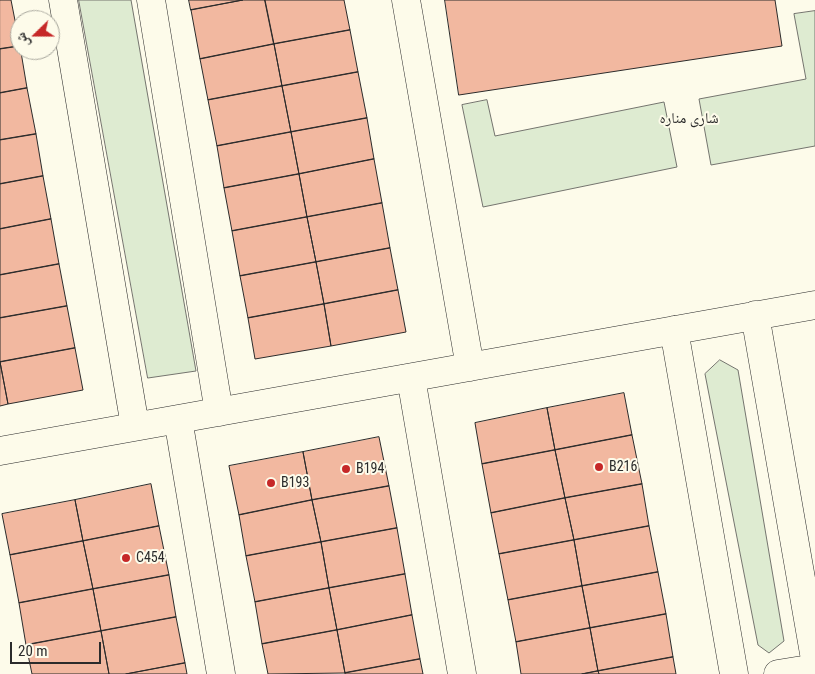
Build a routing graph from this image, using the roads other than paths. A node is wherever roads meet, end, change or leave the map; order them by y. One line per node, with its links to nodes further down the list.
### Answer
1 (63, 0): 11 (street)
2 (151, 0): 9 (street)
3 (406, 0): 7 (street)
4 (815, 305): 5 (street)
5 (756, 316): 6 (street); 13 (street)
6 (674, 330): 7 (street); 17 (street)
7 (470, 367): 8 (street)
8 (410, 378): 9 (street); 16 (street)
9 (220, 412): 10 (street)
10 (178, 419): 11 (street); 15 (street)
11 (135, 426): 12 (street)
12 (0, 451)
13 (815, 659)
14 (815, 668): 18 (street)
15 (221, 674)
16 (462, 674)
17 (734, 674)
18 (778, 674)

